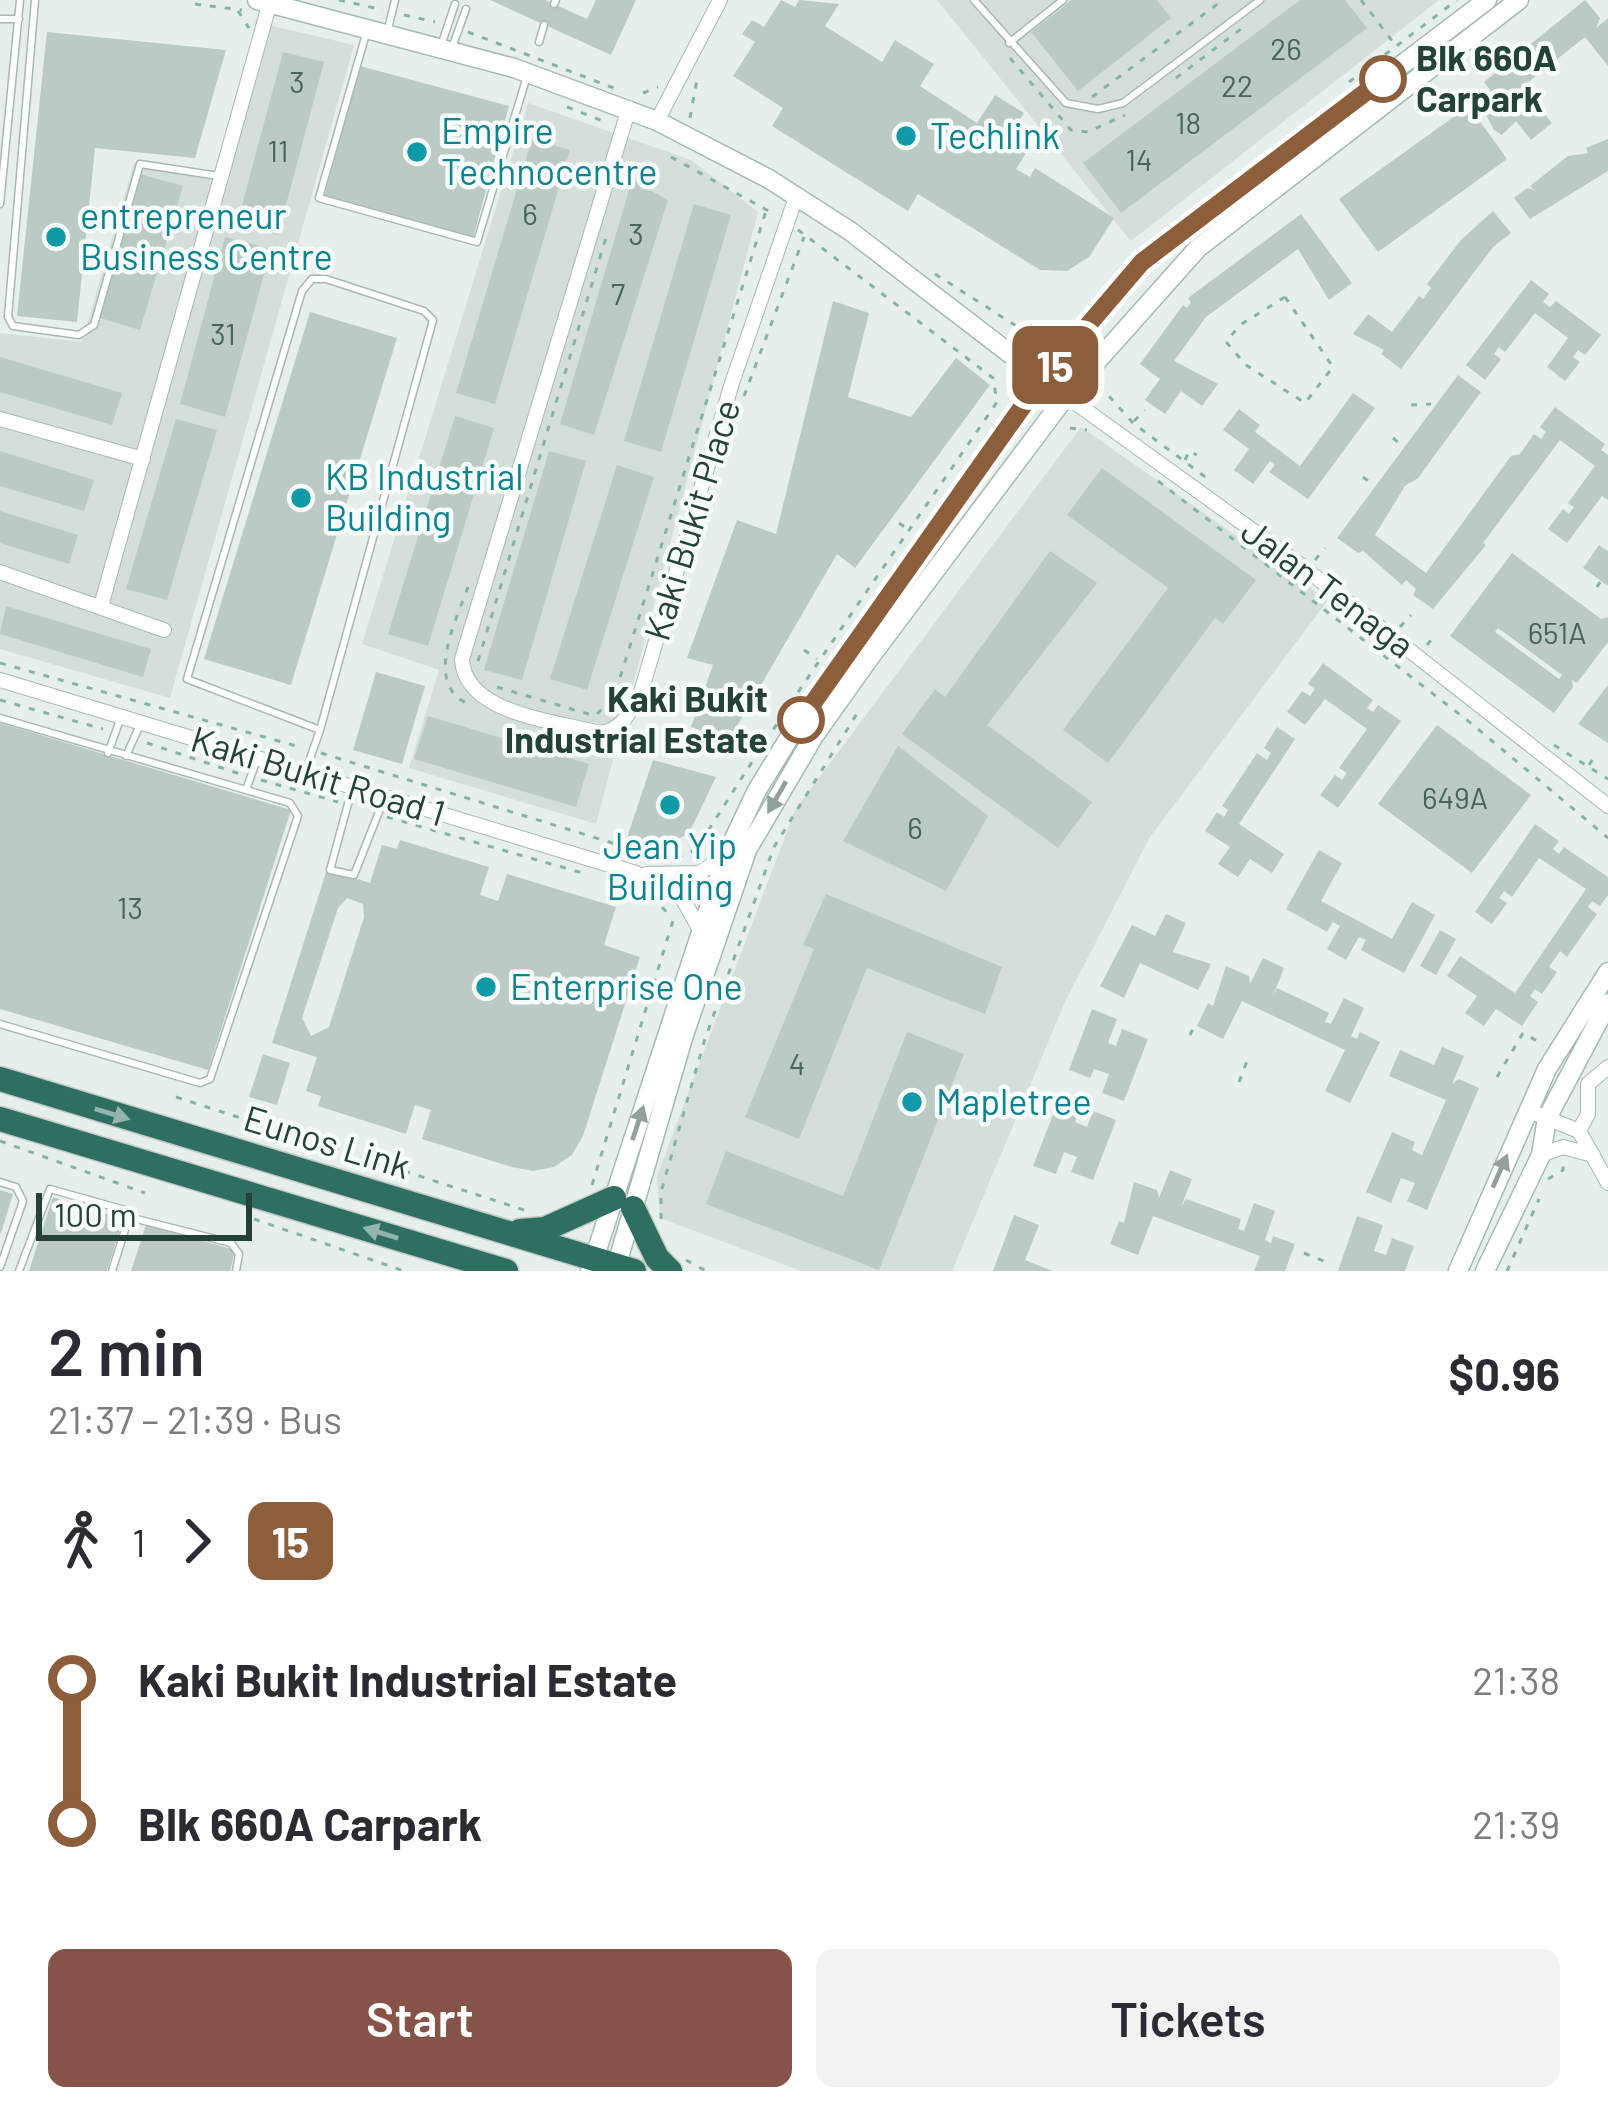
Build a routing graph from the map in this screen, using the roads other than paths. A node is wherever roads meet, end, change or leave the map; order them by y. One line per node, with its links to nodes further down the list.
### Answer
1 (20, 0): 14 (lane)
2 (35, 0): 23 (lane)
3 (395, 0): 15 (lane)
4 (720, 0): 22 (street)
5 (974, 0): 18 (lane)
6 (1063, 0): 18 (lane)
7 (1260, 0): 18 (lane)
8 (1487, 0): 26 (main road)
9 (1519, 0): 27 (main road)
10 (455, 4): 19 (lane)
11 (264, 6): 15 (main road, Jalan Tenaga); 23 (street)
12 (466, 9): 19 (lane)
13 (0, 19): 14 (lane)
14 (19, 19): 25 (lane)
15 (382, 24): 19 (main road, Jalan Tenaga); 20 (lane)
16 (544, 25): 17 (lane)
17 (539, 42)
18 (1009, 43)
19 (446, 49): 20 (main road, Jalan Tenaga)
20 (528, 72): 21 (main road, Jalan Tenaga)
21 (621, 105): 22 (main road, Jalan Tenaga); 24 (street, Kaki Bukit Place)
22 (657, 121): 24 (main road, Jalan Tenaga)
23 (222, 177): 29 (street)
24 (796, 197): 26 (main road, Jalan Tenaga)
25 (0, 204)
26 (1042, 379): 27 (main road, Jalan Tenaga); 46 (main road)
27 (1066, 396): 45 (street, Jalan Tenaga); 62 (main road, one-way to 62)
28 (0, 419): 29 (street)
29 (143, 459): 31 (street)
30 (0, 572): 31 (street)
31 (101, 606): 32 (street)
32 (164, 630)
33 (0, 680): 34 (street, Kaki Bukit Road 1)
34 (122, 716): 36 (street, Kaki Bukit Road 1); 38 (lane)
35 (0, 718): 38 (lane)
36 (141, 721): 39 (lane); 40 (street, Kaki Bukit Road 1)
37 (320, 730): 37 (lane); 41 (lane)
38 (108, 753): 39 (lane)
39 (125, 758): 43 (lane)
40 (257, 758): 41 (street, Kaki Bukit Road 1); 43 (lane)
41 (304, 773): 42 (street, Kaki Bukit Road 1)
42 (352, 789): 44 (street, Kaki Bukit Road 1); 44 (lane)
43 (246, 790): 51 (lane)
44 (384, 798): 47 (street, Kaki Bukit Road 1)
45 (1608, 806)
46 (726, 856): 47 (street, Kaki Bukit Road 1); 48 (main road)
47 (636, 873): 48 (street, Kaki Bukit Road 1)
48 (699, 928): 62 (main road, one-way to 48)
49 (1608, 972): 54 (main road)
50 (1608, 1003): 55 (main road)
51 (0, 1024)
52 (1608, 1067): 57 (street)
53 (0, 1079): 64 (highway, Eunos Link, one-way to 64)
54 (1527, 1110): 55 (street); 72 (main road, one-way to 54)
55 (1547, 1118): 57 (street); 58 (main road)
56 (0, 1119): 67 (highway, Eunos Link, one-way to 56)
57 (1579, 1131): 59 (street)
58 (1541, 1155): 59 (street); 73 (main road)
59 (1593, 1156): 61 (street)
60 (0, 1182): 65 (lane)
61 (1608, 1183)
62 (613, 1197): 64 (highway); 66 (main road); 71 (highway)
63 (129, 1217): 68 (lane); 69 (lane); 70 (lane)
64 (505, 1233): 66 (highway, Eunos Link)
65 (0, 1268)
66 (610, 1268)
67 (499, 1270)
68 (19, 1271)
69 (112, 1271)
70 (236, 1271)
71 (670, 1271)
72 (1458, 1271)
73 (1485, 1271)

